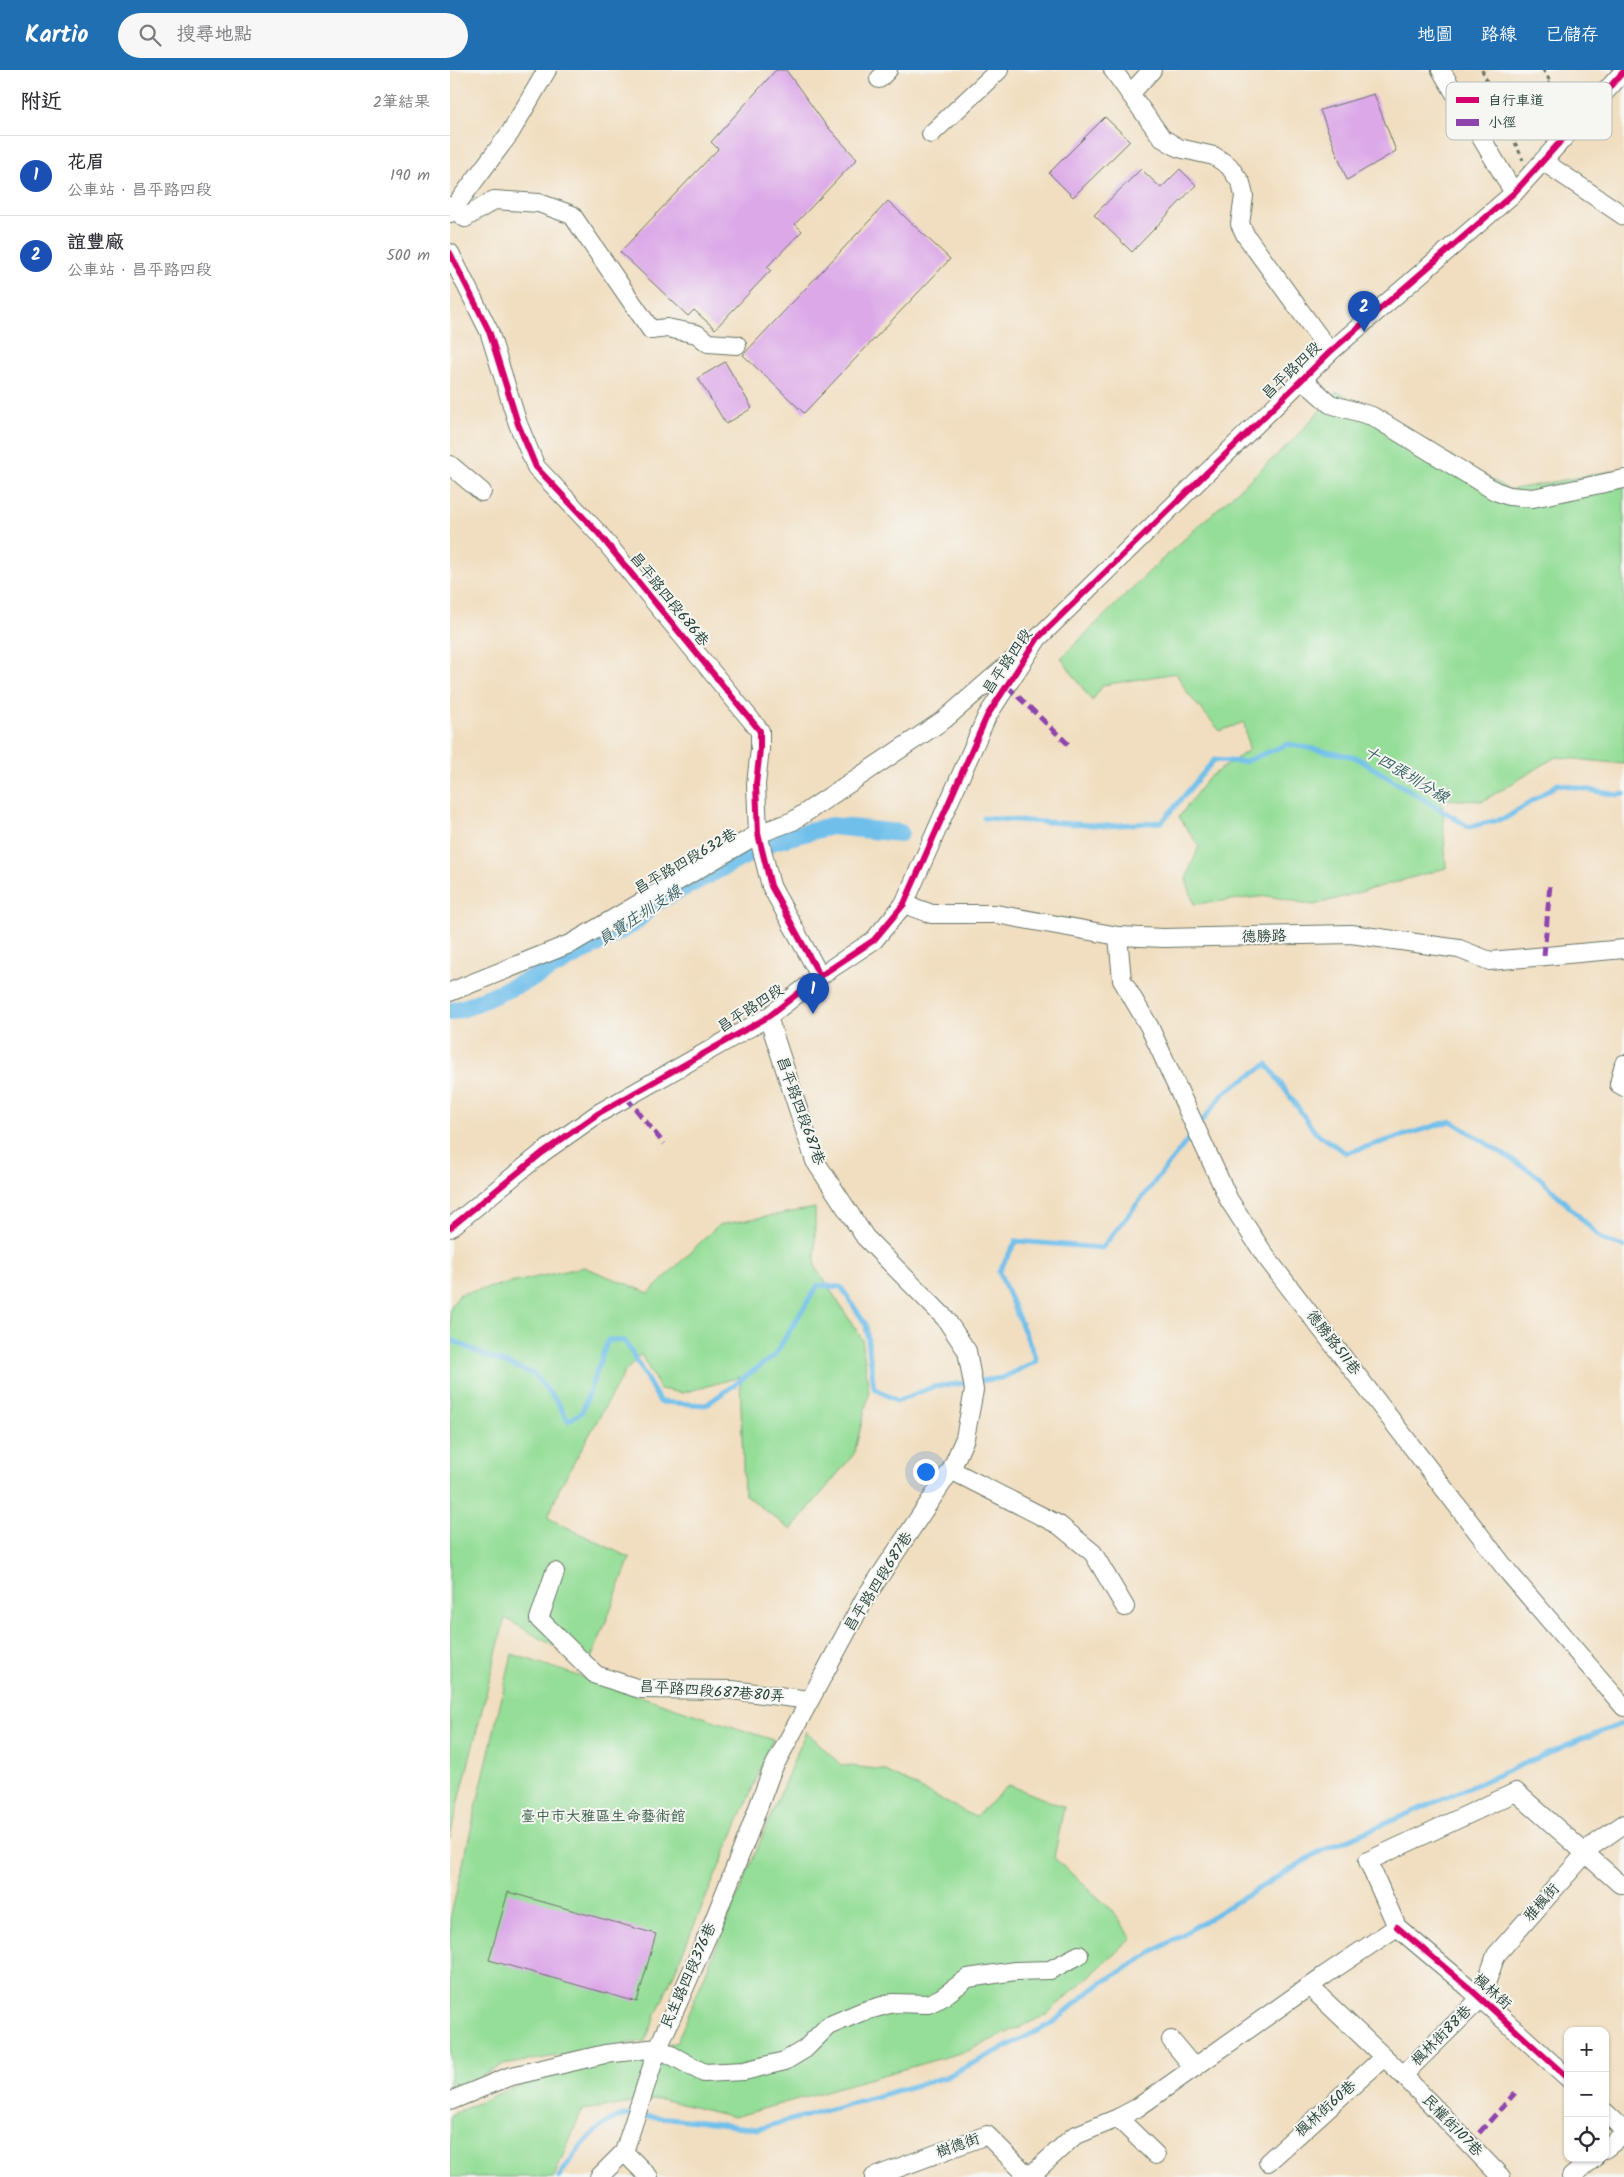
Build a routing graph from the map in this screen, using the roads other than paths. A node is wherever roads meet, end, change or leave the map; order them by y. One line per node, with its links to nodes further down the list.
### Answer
1 (547, 70): 15 (street)
2 (999, 70): 10 (street)
3 (1114, 70): 9 (street)
4 (1152, 70): 9 (street)
5 (1441, 70): 7 (street)
6 (1624, 71): 8 (street, 昌平路四段)
7 (1448, 82)
8 (1612, 85)
9 (1130, 94): 19 (street)
10 (932, 134)
11 (1483, 140): 14 (street)
12 (1563, 140): 13 (street, 昌平路四段)
13 (1544, 162): 14 (street, 昌平路四段); 16 (street)
14 (1514, 193): 19 (street, 昌平路四段)
15 (451, 209): 18 (street)
16 (1624, 216)
17 (450, 253): 25 (street, 昌平路四段686巷)
18 (737, 345)
19 (1330, 352): 20 (street, 昌平路四段)
20 (1302, 379): 22 (street); 24 (street, 昌平路四段)
21 (450, 465): 23 (street)
22 (1624, 479)
23 (482, 492)
24 (1038, 638): 25 (street, 昌平路四段632巷); 26 (street, 昌平路四段)
25 (758, 834): 29 (street, 昌平路四段686巷); 30 (street, 昌平路四段632巷)
26 (904, 904): 27 (street, 德勝路); 29 (street, 昌平路四段)
27 (1118, 936): 28 (street, 德勝路); 39 (street, 德勝路511巷)
28 (1624, 949)
29 (820, 976): 31 (street, 昌平路四段)
30 (450, 992)
31 (768, 1017): 34 (street, 昌平路四段); 35 (street, 昌平路四段687巷)
32 (1624, 1064): 33 (street)
33 (1624, 1087)
34 (450, 1228)
35 (951, 1470): 37 (street); 38 (street, 昌平路四段687巷)
36 (555, 1572): 38 (street, 昌平路四段687巷80弄)
37 (1125, 1607)
38 (809, 1700): 40 (street, 昌平路四段687巷)
39 (1624, 1707)
40 (772, 1770): 49 (street, 民生路四段376巷)
41 (1624, 1824): 42 (street, 雅楓街)
42 (1586, 1853): 43 (street); 44 (street); 47 (street, 雅楓街)
43 (1624, 1884)
44 (1397, 1927): 46 (street); 47 (street, 楓林街)
45 (1079, 1955): 49 (street)
46 (1310, 1987): 50 (street); 51 (street)
47 (1481, 1998): 52 (street, 楓林街); 53 (street, 楓林街88巷)
48 (1171, 2040): 51 (street)
49 (658, 2048): 54 (street); 60 (street, 民生路四段376巷)
50 (1384, 2057): 53 (street); 62 (street, 楓林街60巷)
51 (1194, 2068): 56 (street)
52 (1564, 2074)
53 (1403, 2075): 68 (street, 民權街107巷)
54 (450, 2101)
55 (1609, 2116): 57 (street)
56 (1118, 2118): 61 (street); 67 (street)
57 (1624, 2130)
58 (1624, 2134): 59 (street)
59 (1609, 2146)
60 (624, 2152): 64 (street, 民生路四段376巷); 65 (street)
61 (1156, 2155)
62 (1268, 2162)
63 (1589, 2162): 69 (street)
64 (599, 2177)
65 (650, 2177)
66 (874, 2177): 67 (street, 樹德街)
67 (1029, 2177)
68 (1501, 2177)
69 (1571, 2177)

